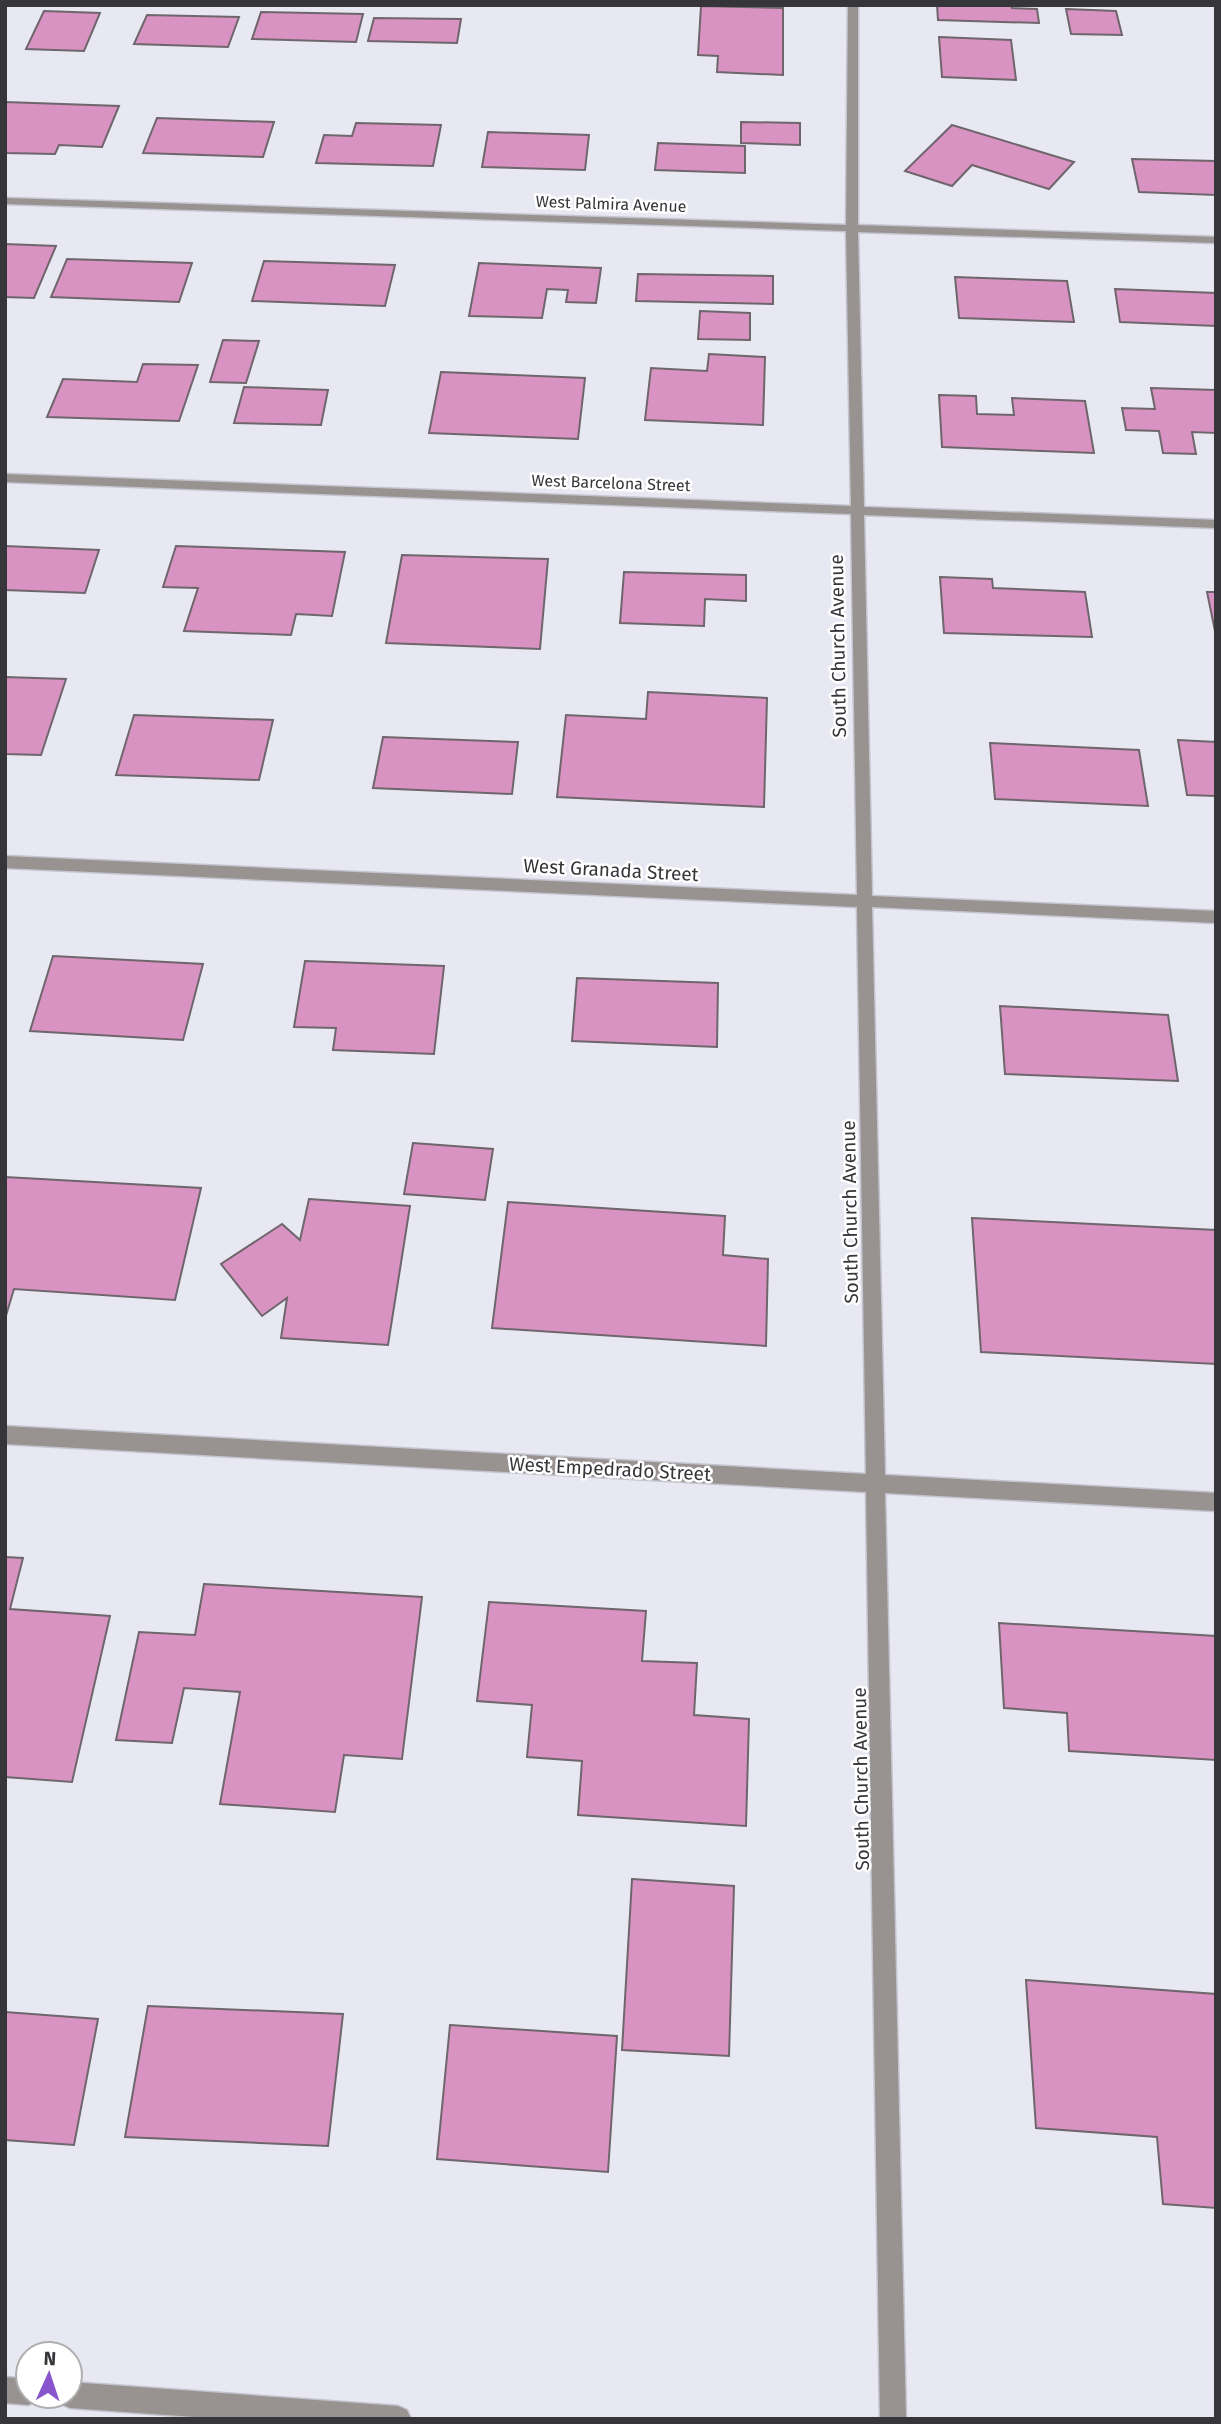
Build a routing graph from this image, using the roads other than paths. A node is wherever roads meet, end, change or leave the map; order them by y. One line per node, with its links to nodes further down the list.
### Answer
1 (853, 5): 3 (street, South Church Avenue)
2 (5, 201): 3 (street, West Palmira Avenue)
3 (852, 228): 4 (street, West Palmira Avenue); 6 (street, South Church Avenue)
4 (1216, 240)
5 (5, 478): 6 (street, West Barcelona Street)
6 (857, 510): 7 (street, West Barcelona Street); 9 (street, South Church Avenue)
7 (1216, 524)
8 (5, 862): 9 (street, West Granada Street)
9 (864, 901): 10 (street, West Granada Street); 12 (street, South Church Avenue)
10 (1216, 917)
11 (5, 1435): 12 (street, West Empedrado Street)
12 (877, 1484): 13 (street, West Empedrado Street); 16 (street, South Church Avenue)
13 (1216, 1502)
14 (84, 2396): 15 (street)
15 (398, 2419)
16 (893, 2419)

